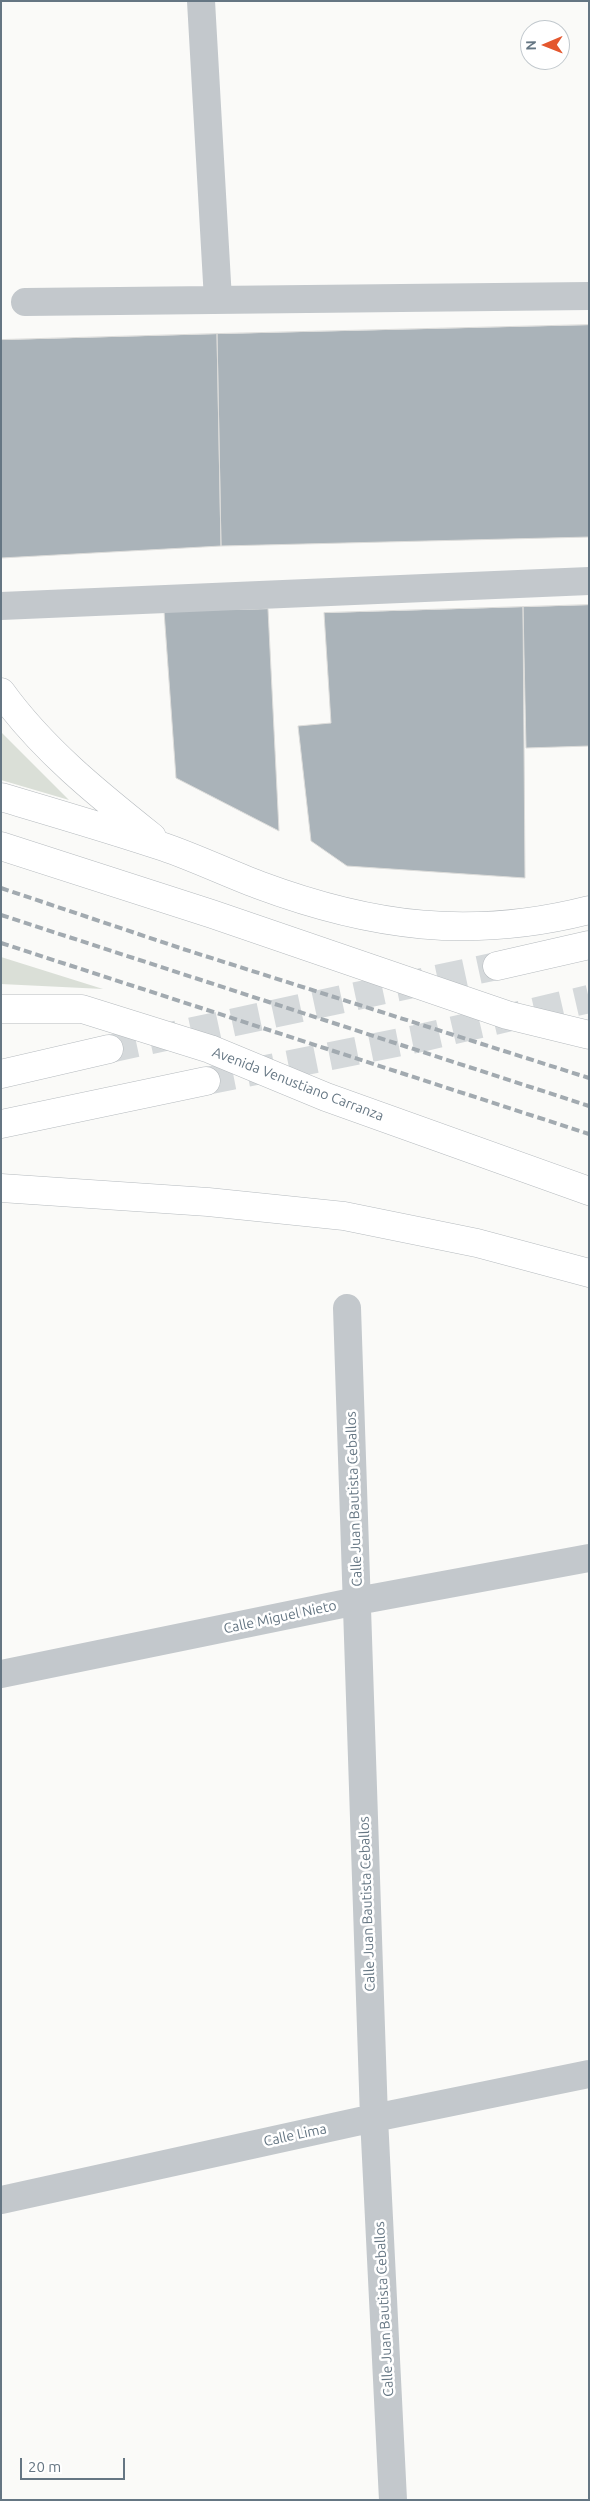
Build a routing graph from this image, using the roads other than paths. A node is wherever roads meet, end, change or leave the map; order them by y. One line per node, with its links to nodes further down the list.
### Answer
1 (201, 1): 3 (street)
2 (589, 296): 3 (street)
3 (218, 300): 4 (street)
4 (25, 302)
5 (589, 581): 6 (street)
6 (1, 606)
7 (1, 692): 10 (main road)
8 (1, 797): 10 (main road)
9 (1, 846): 15 (main road)
10 (165, 847): 11 (main road)
11 (589, 910)
12 (589, 945): 13 (main road)
13 (497, 966)
14 (1, 1009): 21 (main road, Avenida Venustiano Carranza)
15 (589, 1035)
16 (109, 1049): 17 (main road)
17 (1, 1074)
18 (206, 1081): 19 (main road)
19 (1, 1124)
20 (1, 1188): 22 (main road)
21 (589, 1191)
22 (589, 1273)
23 (347, 1308): 25 (street, Calle Juan Bautista Ceballos)
24 (589, 1558): 25 (street, Calle Miguel Nieto)
25 (357, 1601): 26 (street, Calle Miguel Nieto); 28 (street, Calle Juan Bautista Ceballos)
26 (1, 1674)
27 (589, 2074): 28 (street, Calle Lima)
28 (374, 2118): 29 (street, Calle Lima); 30 (street, Calle Juan Bautista Ceballos)
29 (1, 2200)
30 (393, 2500)

